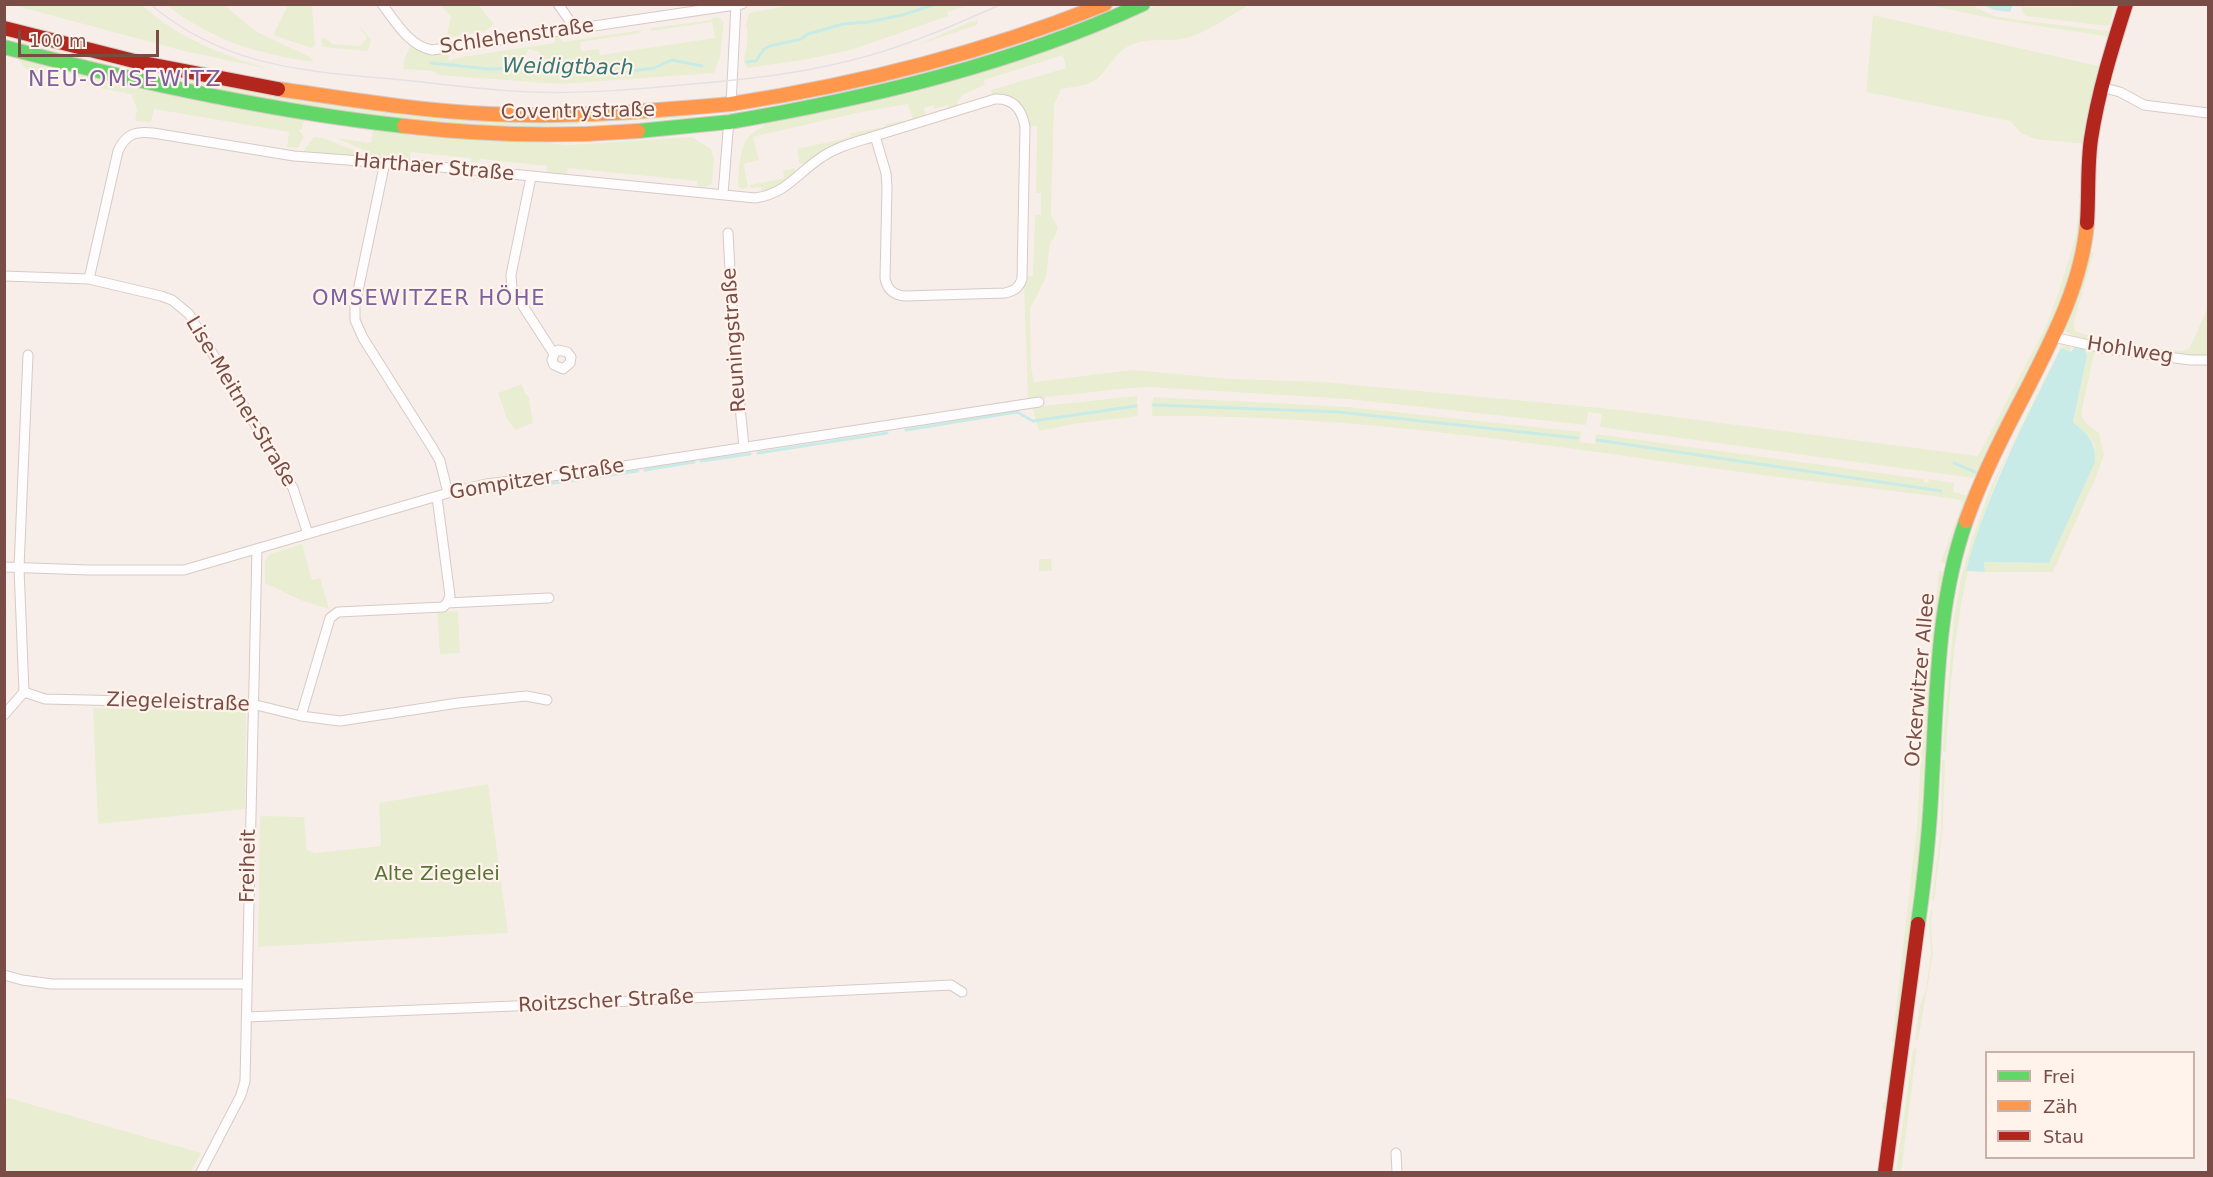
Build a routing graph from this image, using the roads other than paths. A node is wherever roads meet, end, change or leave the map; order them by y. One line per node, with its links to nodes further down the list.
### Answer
1 (382, 4): 8 (street, Schlehenstraße)
2 (558, 4): 8 (street)
3 (1105, 4): 11 (main road, Coventrystraße)
4 (1143, 4): 13 (main road, Coventrystraße)
5 (2126, 4): 10 (main road, Ockerwitzer Allee)
6 (738, 5): 8 (street, Schlehenstraße); 11 (street)
7 (4, 28): 11 (main road, Coventrystraße)
8 (573, 30)
9 (4, 47): 13 (main road, Coventrystraße)
10 (2102, 87): 12 (street); 21 (main road, Ockerwitzer Allee)
11 (731, 104): 13 (street)
12 (2208, 113)
13 (729, 122): 17 (street)
14 (875, 136): 14 (street, Harthaer Straße); 17 (street, Harthaer Straße)
15 (384, 162): 16 (street, Harthaer Straße); 20 (street, Harthaer Straße); 27 (street)
16 (531, 177): 17 (street, Harthaer Straße); 22 (street)
17 (723, 194)
18 (728, 233): 26 (street, Reuningstraße)
19 (4, 276): 20 (street, Lise-Meitner-Straße)
20 (89, 279): 29 (street, Lise-Meitner-Straße)
21 (2053, 337): 24 (street, Hohlweg); 47 (main road, Ockerwitzer Allee)
22 (554, 354)
23 (28, 355): 32 (street)
24 (2208, 360)
25 (1039, 402): 26 (street, Gompitzer Straße)
26 (744, 447): 27 (street, Gompitzer Straße)
27 (448, 493): 28 (street, Gompitzer Straße)
28 (437, 496): 29 (street, Gompitzer Straße); 34 (street)
29 (308, 534): 30 (street, Gompitzer Straße)
30 (257, 549): 32 (street, Gompitzer Straße); 37 (street, Freiheit)
31 (4, 567): 32 (street, Gompitzer Straße)
32 (19, 568): 35 (street)
33 (549, 598): 34 (street)
34 (447, 603): 39 (street)
35 (24, 692): 37 (street, Ziegeleistraße); 38 (street)
36 (547, 700): 39 (street, Ziegeleistraße)
37 (252, 704): 39 (street, Ziegeleistraße); 41 (street, Freiheit)
38 (4, 716)
39 (301, 716)
40 (4, 975): 41 (street)
41 (248, 984): 43 (street, Freiheit)
42 (962, 993): 43 (street, Roitzscher Straße)
43 (247, 1017): 45 (street, Freiheit)
44 (1396, 1153): 46 (street)
45 (201, 1173)
46 (1397, 1173)
47 (1885, 1173)

